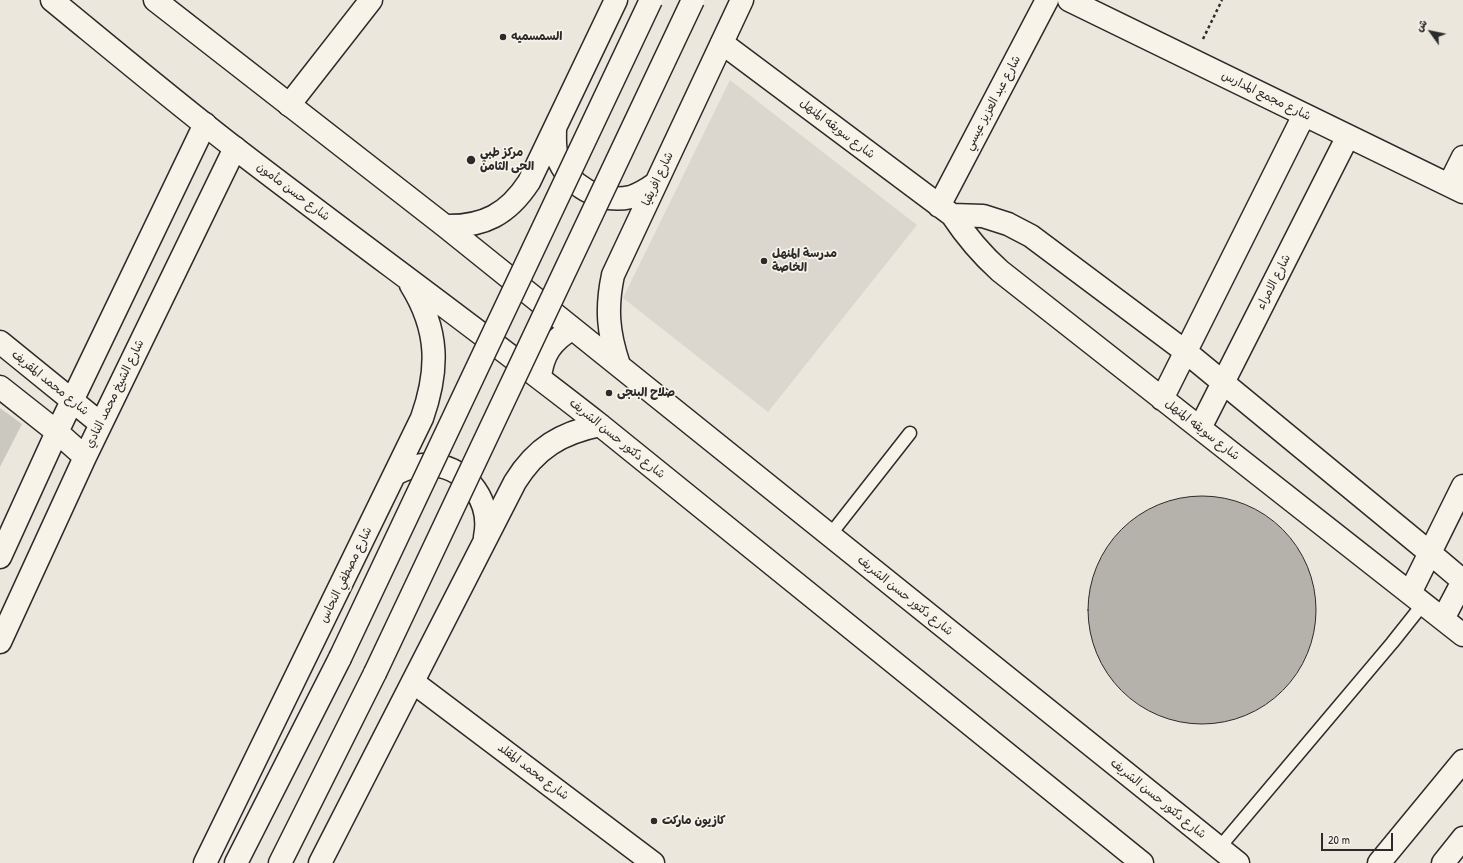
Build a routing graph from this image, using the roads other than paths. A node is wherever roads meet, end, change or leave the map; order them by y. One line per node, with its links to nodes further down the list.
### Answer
1 (52, 0): 13 (main road, شارع حسن مأمون)
2 (155, 0): 11 (main road)
3 (371, 0): 11 (main road)
4 (616, 0): 14 (main road)
5 (651, 0): 58 (main road, bridge)
6 (693, 0): 59 (main road, bridge)
7 (742, 0): 10 (main road, شارع افريقيا)
8 (1047, 0): 20 (main road, شارع عبد العزيز عيسي)
9 (1069, 0): 12 (main road, شارع مجمع المدارس)
10 (722, 43): 18 (main road, شارع افريقيا); 20 (main road, شارع سويقه المنهل)
11 (289, 105): 21 (main road)
12 (1304, 115): 15 (main road, شارع مجمع المدارس); 27 (main road)
13 (205, 124): 16 (main road, شارع حسن مأمون); 33 (main road)
14 (555, 128): 18 (main road); 21 (main road)
15 (1348, 136): 19 (main road, شارع مجمع المدارس); 30 (main road, شارع الامراء)
16 (235, 148): 23 (main road, شارع حسن مأمون); 34 (main road, شارع الشيخ محمد النادي)
17 (1463, 157): 19 (main road)
18 (655, 184): 28 (main road, شارع افريقيا)
19 (1456, 189)
20 (946, 210): 27 (main road); 32 (main road, شارع سويقه المنهل)
21 (445, 226): 22 (main road)
22 (508, 276): 24 (main road); 25 (main road)
23 (407, 279): 24 (main road, شارع حسن مأمون); 40 (main road, شارع مصطفي النحاس)
24 (470, 327): 29 (main road, شارع حسن مأمون)
25 (572, 329): 28 (main road, شارع دكتور حسن الشريف); 29 (main road)
26 (0, 342): 33 (main road, شارع محمد المقريف)
27 (1186, 352): 30 (main road); 32 (main road)
28 (619, 365): 42 (main road, شارع دكتور حسن الشريف)
29 (540, 378): 35 (main road, شارع دكتور حسن الشريف)
30 (1223, 383): 36 (main road, شارع الامراء); 44 (main road)
31 (0, 387): 37 (main road)
32 (1162, 399): 36 (main road, شارع سويقه المنهل)
33 (72, 400): 34 (main road, شارع محمد المقريف); 37 (main road)
34 (101, 424): 39 (main road, شارع الشيخ محمد النادي)
35 (600, 425): 43 (main road); 61 (main road, شارع دكتور حسن الشريف)
36 (1200, 428): 47 (main road, شارع سويقه المنهل)
37 (57, 432): 39 (main road); 45 (main road)
38 (910, 433): 42 (lane)
39 (85, 457): 48 (main road, شارع الشيخ محمد النادي)
40 (395, 474): 43 (main road); 57 (main road, شارع مصطفي النحاس)
41 (1463, 486): 44 (main road)
42 (830, 535): 55 (main road, شارع دكتور حسن الشريف)
43 (484, 542): 52 (main road)
44 (1430, 553): 46 (main road); 47 (main road)
45 (0, 557)
46 (1463, 581): 49 (main road)
47 (1417, 598): 49 (main road, شارع سويقه المنهل); 55 (lane)
48 (7, 608): 51 (main road, شارع الشيخ محمد النادي)
49 (1443, 619): 50 (main road, شارع سويقه المنهل)
50 (1463, 635)
51 (0, 642)
52 (413, 682): 56 (main road, شارع محمد المقلد); 60 (main road)
53 (1463, 761): 63 (main road)
54 (1463, 838): 64 (main road)
55 (1219, 848): 62 (main road, شارع دكتور حسن الشريف)
56 (640, 859)
57 (205, 863)
58 (236, 863)
59 (280, 863)
60 (320, 863)
61 (1142, 863)
62 (1238, 863)
63 (1379, 863)
64 (1443, 863)

